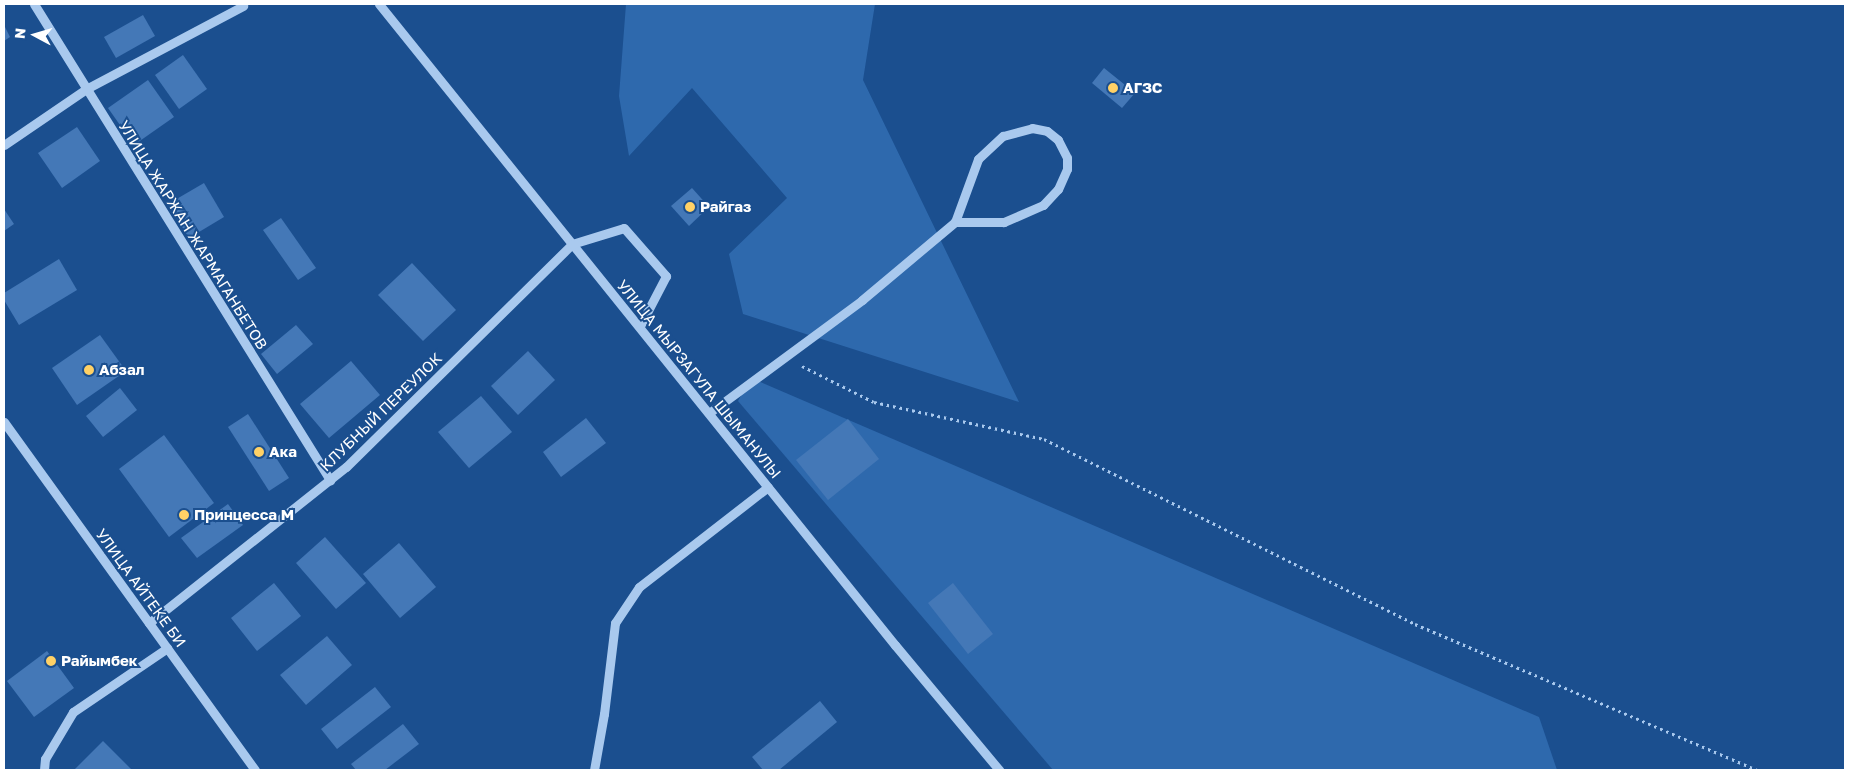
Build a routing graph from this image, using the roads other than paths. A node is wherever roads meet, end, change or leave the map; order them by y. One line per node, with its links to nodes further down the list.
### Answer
1 (34, 4): 4 (street, УЛИЦА ЖАРЖАН ЖАРМАГАНБЕТОВ)
2 (380, 4): 7 (street, УЛИЦА МЫРЗАГУЛА ШЫМАНУЛЫ)
3 (243, 6): 4 (street)
4 (86, 89): 5 (street); 11 (street, УЛИЦА ЖАРЖАН ЖАРМАГАНБЕТОВ)
5 (4, 144)
6 (955, 222): 6 (street); 9 (street)
7 (572, 244): 8 (street, УЛИЦА МЫРЗАГУЛА ШЫМАНУЛЫ); 8 (street); 11 (street, КЛУБНЫЙ ПЕРЕУЛОК)
8 (640, 326): 9 (street, УЛИЦА МЫРЗАГУЛА ШЫМАНУЛЫ)
9 (709, 413): 12 (street, УЛИЦА МЫРЗАГУЛА ШЫМАНУЛЫ)
10 (4, 422): 13 (street, УЛИЦА АЙТЕКЕ БИ)
11 (330, 480): 13 (street, КЛУБНЫЙ ПЕРЕУЛОК)
12 (768, 487): 17 (street); 18 (street, УЛИЦА МЫРЗАГУЛА ШЫМАНУЛЫ)
13 (149, 623): 14 (street, УЛИЦА АЙТЕКЕ БИ)
14 (167, 648): 15 (street); 16 (street, УЛИЦА АЙТЕКЕ БИ)
15 (44, 770)
16 (255, 770)
17 (594, 770)
18 (999, 770)

